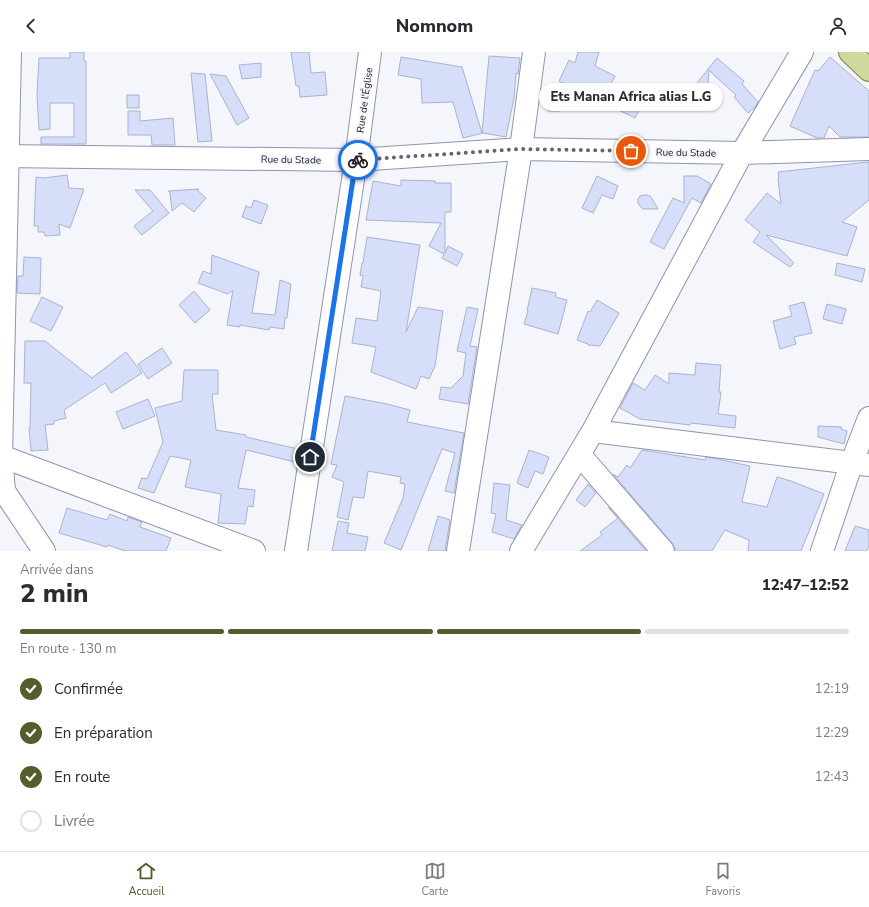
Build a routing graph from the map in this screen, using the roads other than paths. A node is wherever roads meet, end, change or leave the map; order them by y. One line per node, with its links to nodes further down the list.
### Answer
1 (10, 52): 10 (street)
2 (370, 52): 11 (street, Rue de l'Église)
3 (534, 52): 7 (street)
4 (802, 52): 9 (street)
5 (850, 52): 6 (main road)
6 (869, 70)
7 (521, 149): 9 (street, Rue du Stade); 11 (street, Rue du Stade); 21 (street)
8 (869, 149): 9 (street, Rue du Stade)
9 (742, 153): 13 (street)
10 (4, 156): 11 (street, Rue du Stade); 15 (street)
11 (356, 160): 20 (street, Rue de l'Église)
12 (869, 418): 16 (street)
13 (593, 431): 14 (street); 16 (street)
14 (579, 454): 22 (street); 23 (street)
15 (1, 456): 17 (street); 19 (street)
16 (860, 464): 24 (street)
17 (2, 488): 18 (street)
18 (44, 551)
19 (254, 551)
20 (296, 551)
21 (458, 551)
22 (521, 551)
23 (663, 551)
24 (822, 551)

